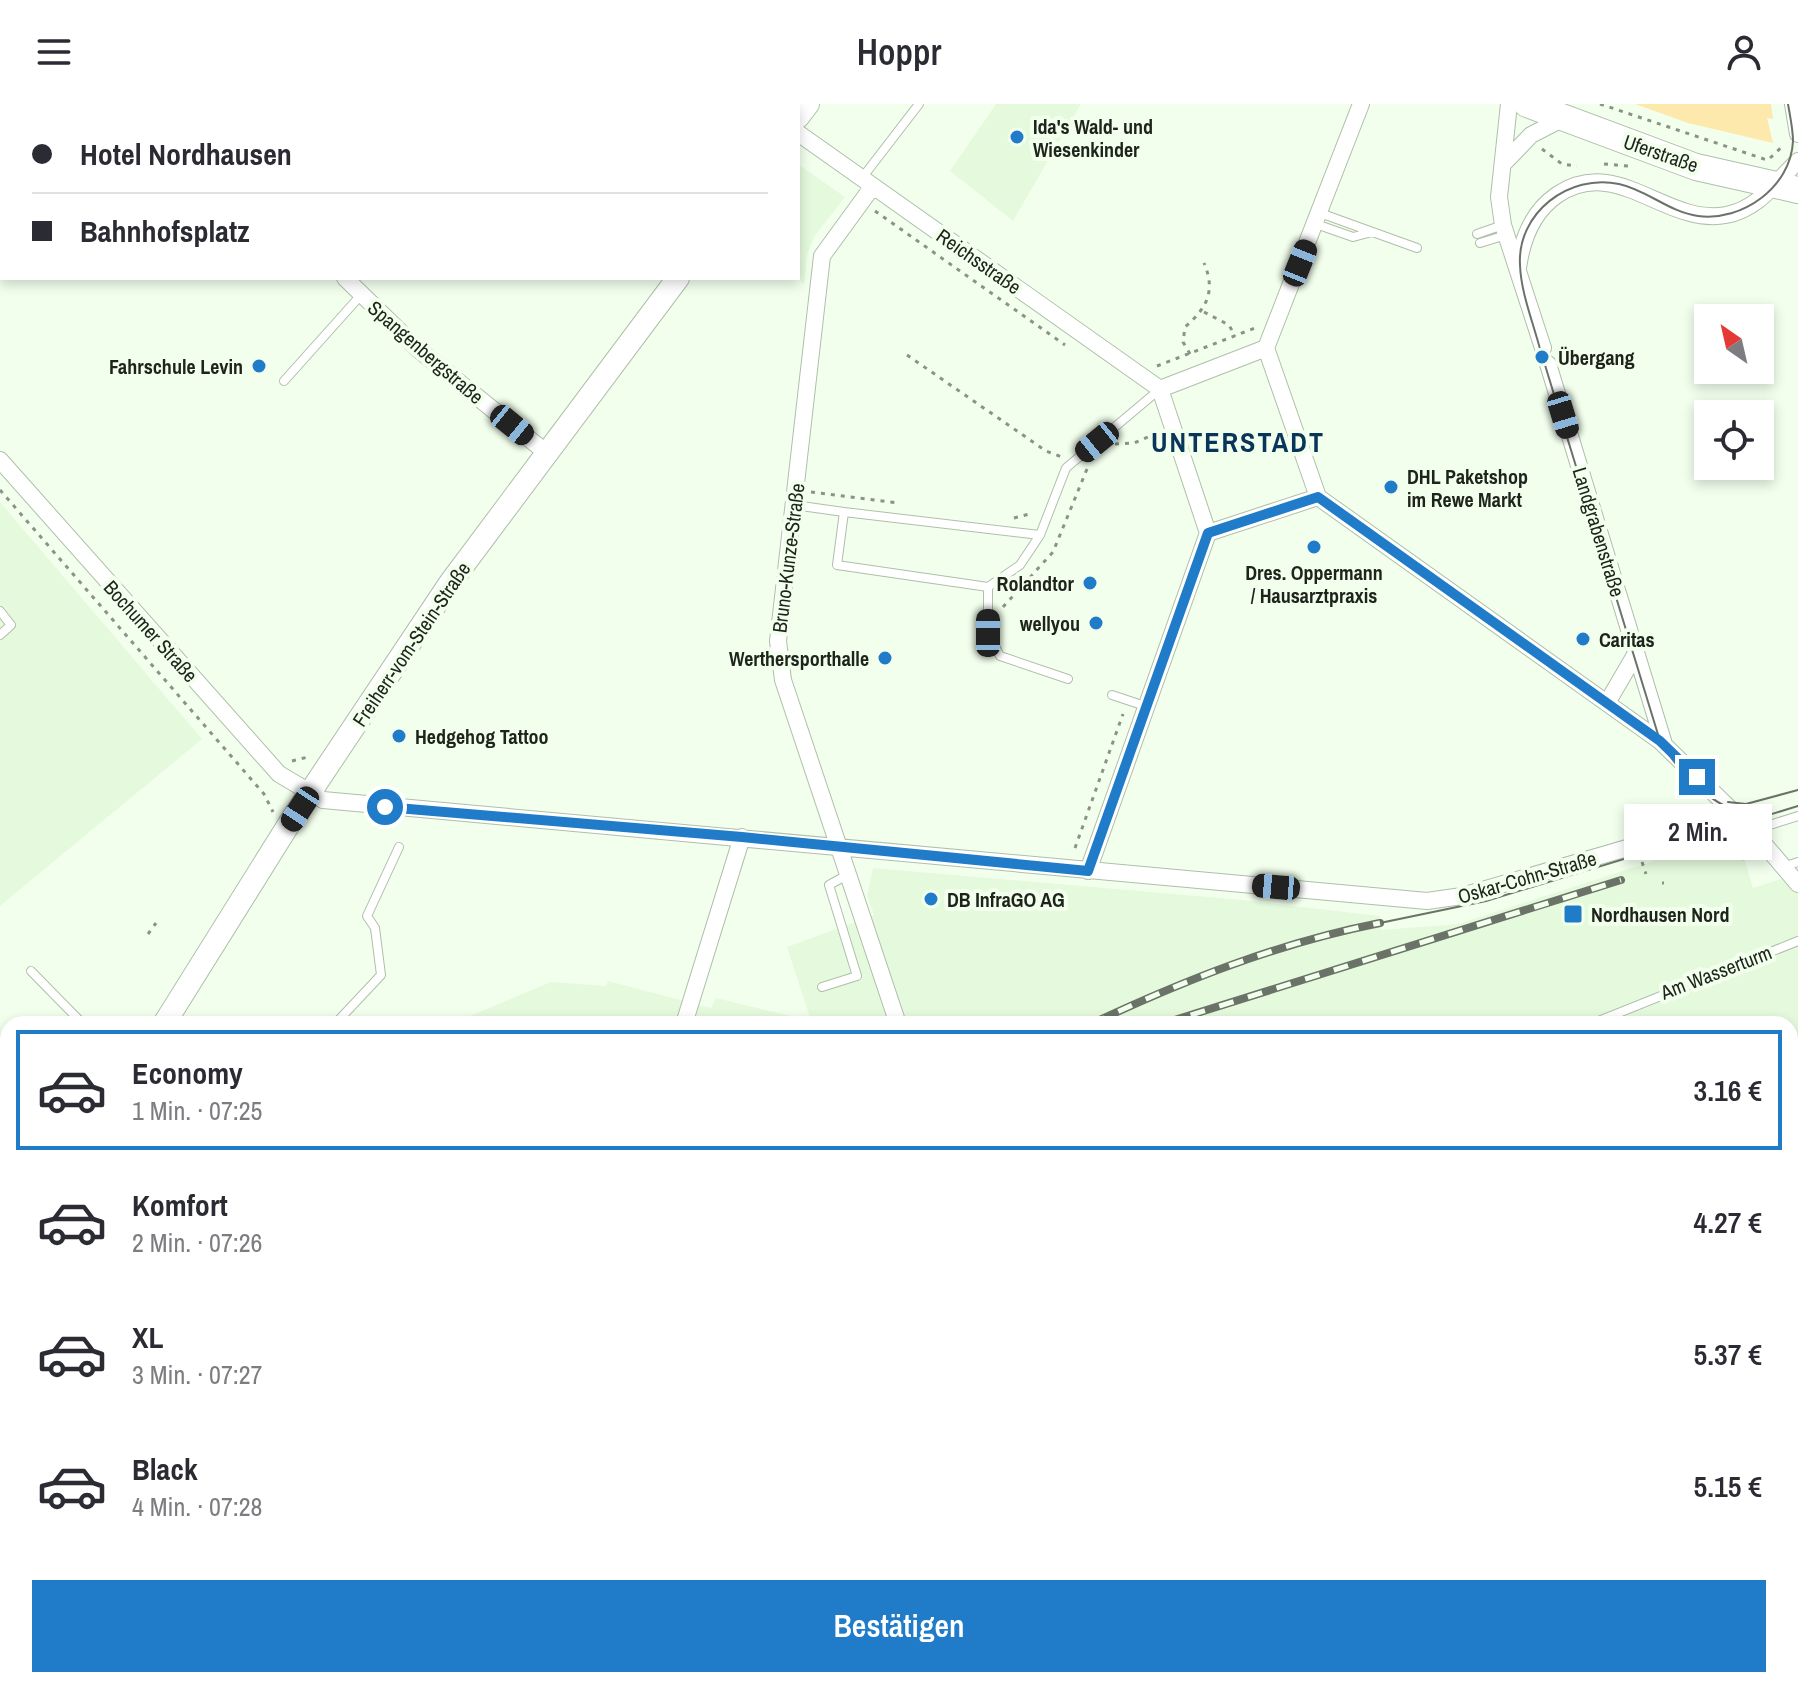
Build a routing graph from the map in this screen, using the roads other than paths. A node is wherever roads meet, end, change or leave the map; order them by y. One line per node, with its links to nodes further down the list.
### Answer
1 (919, 104): 11 (lane)
2 (1361, 104): 12 (street)
3 (1509, 104): 9 (street, Landgrabenstraße)
4 (1527, 104): 6 (main road, Uferstraße)
5 (1793, 104): 8 (street)
6 (1564, 118): 9 (street); 10 (main road, Uferstraße)
7 (800, 134): 11 (street, Reichsstraße)
8 (1796, 147): 10 (street, Landgrabenstraße)
9 (1504, 163): 13 (street, Landgrabenstraße)
10 (1781, 177): 16 (street, Landgrabenstraße)
11 (867, 182): 22 (street, Reichsstraße); 26 (street, Bruno-Kunze-Straße)
12 (1318, 218): 15 (lane); 20 (street)
13 (1505, 230): 14 (lane); 16 (street, Landgrabenstraße)
14 (1478, 238)
15 (1417, 248)
16 (1518, 268): 33 (street, Landgrabenstraße)
17 (347, 280): 19 (street, Spangenbergstraße)
18 (677, 280): 23 (main road, Freiherr-vom-Stein-Straße)
19 (361, 295): 21 (lane); 23 (street, Spangenbergstraße)
20 (1266, 348): 22 (street); 25 (street)
21 (284, 381)
22 (1160, 389): 28 (street); 29 (lane)
23 (548, 454): 39 (main road, Freiherr-vom-Stein-Straße)
24 (0, 460): 39 (street, Bochumer Straße)
25 (1318, 497): 28 (street); 36 (street)
26 (795, 498): 27 (lane); 45 (street, Bruno-Kunze-Straße)
27 (844, 512): 29 (lane); 30 (lane)
28 (1208, 533): 37 (street)
29 (1040, 535): 30 (lane)
30 (988, 587): 34 (lane)
31 (0, 611): 32 (lane)
32 (0, 635)
33 (1635, 655): 36 (street); 38 (street, Landgrabenstraße)
34 (1068, 679)
35 (1112, 695): 37 (lane)
36 (1607, 703): 38 (street)
37 (1145, 706): 47 (street)
38 (1664, 744): 40 (street)
39 (310, 793): 43 (street, Oskar-Cohn-Straße); 54 (main road, Freiherr-vom-Stein-Straße)
40 (1737, 816): 42 (street); 47 (street, Oskar-Cohn-Straße)
41 (1798, 816): 42 (lane)
42 (1753, 831): 46 (street)
43 (742, 837): 45 (street, Oskar-Cohn-Straße); 56 (street)
44 (399, 847): 55 (lane)
45 (842, 847): 47 (street, Oskar-Cohn-Straße); 48 (street, Bruno-Kunze-Straße)
46 (1792, 864): 49 (street)
47 (1088, 871)
48 (851, 877): 52 (lane); 57 (street, Bruno-Kunze-Straße)
49 (1798, 884)
50 (1798, 941): 58 (lane, Am Wasserturm)
51 (31, 971): 53 (lane)
52 (822, 987)
53 (75, 1016)
54 (169, 1016)
55 (343, 1016)
56 (686, 1016)
57 (895, 1016)
58 (1611, 1016)

